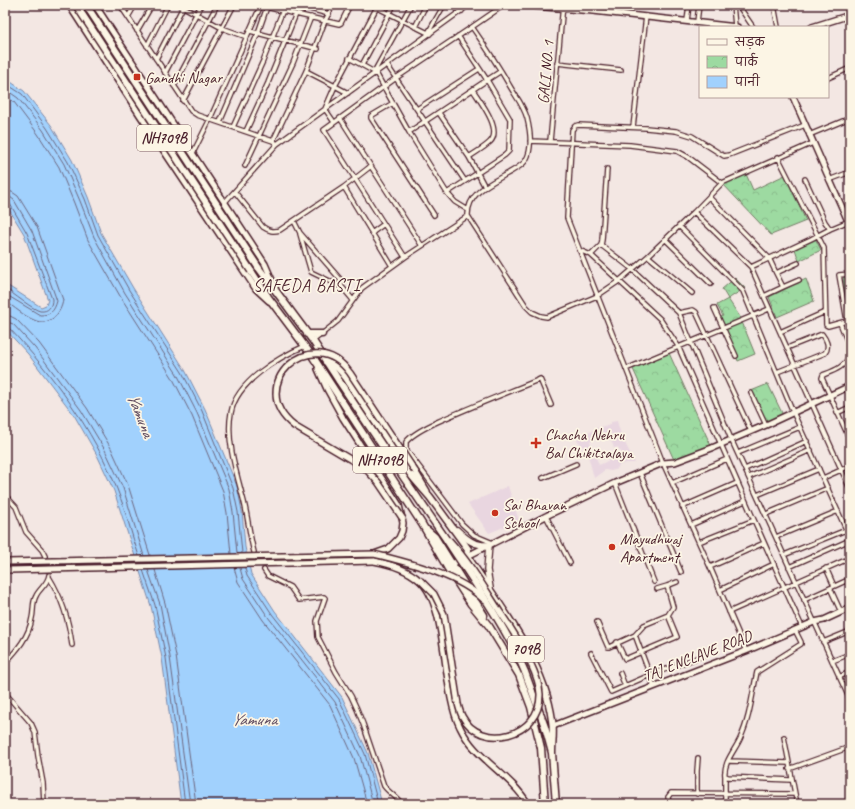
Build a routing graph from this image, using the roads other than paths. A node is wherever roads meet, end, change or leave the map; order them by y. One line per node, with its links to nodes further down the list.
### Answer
1 (69, 5): 95 (main road)
2 (76, 5): 171 (highway, NH709B, bridge)
3 (86, 5): 166 (highway, NH709B, bridge)
4 (95, 5): 89 (main road)
5 (120, 5): 42 (street)
6 (135, 5): 42 (street)
7 (152, 5): 58 (street)
8 (168, 5): 67 (street)
9 (201, 5): 37 (street)
10 (217, 5): 45 (street)
11 (234, 5): 57 (street)
12 (261, 5): 32 (street); 59 (street)
13 (298, 5): 39 (street)
14 (333, 5): 39 (street)
15 (350, 5): 46 (street)
16 (372, 5): 31 (street)
17 (394, 5): 40 (street)
18 (411, 5): 47 (street)
19 (426, 5): 55 (street)
20 (444, 5): 61 (street)
21 (452, 5): 36 (street)
22 (469, 5): 36 (street)
23 (504, 5): 56 (street)
24 (522, 5): 33 (main road)
25 (689, 5): 48 (street)
26 (699, 5): 49 (street)
27 (734, 5): 51 (street)
28 (738, 5): 52 (street)
29 (774, 5): 53 (street)
30 (182, 6): 37 (street); 70 (street)
31 (377, 6): 40 (street); 69 (street)
32 (267, 7): 35 (street); 60 (street)
33 (560, 7): 34 (main road); 71 (street, GALI NO. 1)
34 (593, 8): 41 (main road)
35 (283, 10): 38 (street); 64 (street)
36 (462, 11): 61 (street)
37 (196, 14): 45 (street); 80 (street)
38 (296, 14): 43 (street); 65 (street)
39 (329, 14): 46 (street)
40 (389, 14): 47 (street); 72 (street)
41 (646, 16): 48 (main road); 105 (street)
42 (128, 17): 58 (street)
43 (311, 17): 46 (street); 66 (street)
44 (849, 18): 54 (main road)
45 (209, 21): 57 (street); 84 (street)
46 (325, 21): 68 (street)
47 (402, 21): 55 (street); 79 (street)
48 (687, 21): 49 (main road)
49 (697, 22): 50 (main road)
50 (728, 26)
51 (736, 26)
52 (753, 26)
53 (778, 26)
54 (816, 26)
55 (415, 27): 61 (street)
56 (472, 27): 62 (street); 78 (street)
57 (222, 28): 63 (street); 91 (street)
58 (137, 31): 67 (street)
59 (250, 31): 60 (street); 63 (street)
60 (258, 33): 64 (street); 100 (street)
61 (429, 34): 73 (street)
62 (458, 36): 75 (street); 81 (street)
63 (247, 37): 99 (street)
64 (272, 37): 65 (street); 104 (street)
65 (286, 41): 66 (street); 106 (street)
66 (300, 44): 68 (street); 109 (street)
67 (147, 46): 70 (street)
68 (317, 48): 77 (street)
69 (349, 58): 72 (street); 85 (street)
70 (156, 60): 80 (street)
71 (557, 63): 76 (street); 112 (street, GALI NO. 1)
72 (362, 65): 79 (street)
73 (387, 65): 79 (street); 81 (street)
74 (850, 68): 82 (street)
75 (479, 70): 83 (street); 94 (street)
76 (621, 70)
77 (306, 71): 85 (street); 110 (street)
78 (501, 71): 83 (street); 111 (street)
79 (375, 72): 86 (street); 88 (street)
80 (165, 73): 84 (street)
81 (396, 78): 86 (street); 94 (street)
82 (829, 78)
83 (487, 80): 87 (street); 123 (street)
84 (174, 86): 91 (street)
85 (335, 86): 88 (street); 93 (street)
86 (384, 87): 92 (street); 97 (street)
87 (473, 90): 96 (street); 117 (street)
88 (348, 93): 93 (street)
89 (156, 98): 95 (main road); 116 (main road)
90 (793, 98): 103 (main road)
91 (183, 101): 99 (street)
92 (393, 103): 107 (street); 137 (street)
93 (325, 109): 101 (street); 115 (street)
94 (416, 109): 102 (street)
95 (137, 111): 171 (main road)
96 (439, 113): 102 (street); 117 (street)
97 (340, 118): 101 (street); 120 (street)
98 (850, 118): 108 (street)
99 (210, 119): 100 (street); 116 (street)
100 (220, 122): 104 (street)
101 (334, 122): 124 (street)
102 (425, 122): 107 (street); 127 (street)
103 (804, 125): 105 (street); 108 (main road)
104 (233, 127): 106 (street)
105 (633, 127): 113 (street)
106 (246, 131): 109 (street)
107 (410, 132): 132 (street)
108 (809, 135): 114 (main road)
109 (260, 136): 110 (street); 119 (street)
110 (273, 141): 115 (street)
111 (530, 141): 112 (street); 130 (street)
112 (546, 141): 113 (street)
113 (572, 142): 128 (street); 150 (street)
114 (813, 143): 118 (street); 126 (main road)
115 (277, 144): 131 (street)
116 (193, 153): 134 (main road)
117 (469, 157): 123 (street)
118 (778, 158): 128 (street); 146 (street)
119 (245, 166)
120 (371, 166): 124 (street); 149 (street)
121 (607, 169): 148 (street)
122 (850, 172): 126 (street)
123 (478, 173): 127 (street); 130 (street)
124 (355, 179): 129 (street); 140 (street)
125 (805, 179): 143 (street)
126 (829, 180): 141 (main road)
127 (465, 181): 132 (street)
128 (722, 183): 133 (street)
129 (344, 186): 139 (street); 144 (street)
130 (485, 187): 135 (street)
131 (235, 192): 134 (street); 139 (street)
132 (447, 193): 135 (street)
133 (709, 197): 136 (street); 154 (street)
134 (225, 202): 166 (main road)
135 (468, 210): 138 (street)
136 (694, 212): 142 (street); 157 (street)
137 (434, 215)
138 (468, 216): 149 (street); 168 (street)
139 (294, 221): 145 (street)
140 (384, 224): 144 (street); 153 (street)
141 (849, 224): 143 (street)
142 (679, 226): 147 (street); 176 (street)
143 (830, 229): 146 (street)
144 (373, 232): 156 (street)
145 (300, 233): 164 (street); 164 (street)
146 (816, 236): 154 (street); 174 (street)
147 (664, 239): 152 (street); 163 (street)
148 (601, 245): 151 (street); 158 (street)
149 (422, 246): 153 (street)
150 (579, 250): 151 (street); 168 (street)
151 (591, 255): 162 (street)
152 (648, 256): 158 (street); 167 (street)
153 (405, 257): 156 (street)
154 (768, 258): 157 (street); 159 (street)
155 (798, 263): 159 (street)
156 (392, 266): 170 (street)
157 (751, 267): 169 (street)
158 (632, 269): 162 (street); 175 (street)
159 (776, 273): 165 (street)
160 (850, 274): 177 (street)
161 (799, 280): 165 (street)
162 (619, 281): 168 (street); 187 (street)
163 (710, 284)
164 (342, 287): 170 (street)
165 (784, 287): 169 (street)
166 (276, 292): 181 (highway, NH709B)
167 (692, 294)
168 (596, 296): 195 (street)
169 (764, 296): 173 (street)
170 (353, 300): 182 (street)
171 (274, 306): 186 (highway, NH709B)
172 (714, 308): 179 (street)
173 (769, 309): 176 (street); 180 (street)
174 (825, 312): 178 (street); 180 (street)
175 (679, 313): 183 (street); 185 (street)
176 (754, 315): 179 (street); 196 (street)
177 (848, 321): 178 (street)
178 (840, 323): 189 (street)
179 (722, 328): 183 (street); 191 (street)
180 (780, 332): 188 (street)
181 (307, 334): 182 (highway); 184 (highway, NH709B)
182 (322, 334): 184 (street)
183 (706, 334): 185 (street); 207 (street)
184 (313, 341): 193 (highway, NH709B)
185 (691, 341): 187 (street); 208 (street)
186 (305, 346): 192 (highway, NH709B); 249 (street)
187 (678, 346): 195 (street); 211 (street)
188 (787, 348): 194 (street); 194 (street)
189 (850, 348)
190 (850, 354): 199 (street)
191 (736, 356)
192 (313, 357): 239 (main road); 258 (highway, NH709B)
193 (326, 362): 232 (highway, 709B); 241 (highway, NH709B, bridge)
194 (795, 365): 196 (street); 200 (street)
195 (626, 368): 215 (street)
196 (778, 372): 203 (street)
197 (850, 386): 199 (main road)
198 (751, 392): 205 (street)
199 (829, 396): 200 (main road); 204 (street)
200 (812, 404): 203 (main road); 220 (street)
201 (551, 405): 248 (street)
202 (850, 407): 204 (street)
203 (793, 412): 205 (main road); 206 (street)
204 (837, 413): 209 (street)
205 (766, 425): 207 (main road)
206 (800, 427): 210 (street); 213 (street)
207 (751, 431): 208 (main road)
208 (732, 440): 211 (main road); 213 (street)
209 (850, 440)
210 (807, 441): 212 (street); 218 (street)
211 (721, 444): 214 (street); 215 (main road)
212 (811, 450): 219 (street); 222 (street)
213 (738, 453): 218 (street)
214 (727, 459): 225 (street); 227 (street)
215 (663, 463): 221 (main road); 227 (street)
216 (576, 464): 223 (street)
217 (850, 466): 220 (street)
218 (745, 469): 222 (street)
219 (819, 469): 224 (street); 231 (street)
220 (842, 470): 224 (street); 229 (street)
221 (641, 472): 226 (main road); 264 (street)
222 (749, 477): 231 (street)
223 (543, 478)
224 (823, 478): 228 (street)
225 (737, 482): 233 (street); 234 (street)
226 (615, 483): 237 (main road); 268 (street)
227 (672, 483): 234 (street)
228 (828, 488): 235 (street); 236 (street)
229 (850, 489)
230 (5, 495): 252 (street)
231 (757, 495): 236 (street)
232 (430, 497): 238 (highway, 709B); 239 (main road, bridge)
233 (745, 501): 240 (street); 242 (street)
234 (682, 507): 242 (street)
235 (838, 510): 243 (street); 244 (street)
236 (766, 514): 244 (street)
237 (546, 516): 248 (main road); 256 (street)
238 (446, 518): 248 (main road); 253 (highway, 709B)
239 (403, 519): 250 (main road)
240 (754, 520): 246 (street); 247 (street)
241 (434, 521): 265 (main road, bridge); 278 (highway, NH709B, bridge)
242 (691, 525): 246 (street)
243 (846, 530): 245 (street); 251 (street)
244 (776, 538): 251 (street)
245 (850, 539): 260 (street)
246 (699, 542): 259 (street)
247 (764, 542): 257 (street); 259 (street)
248 (491, 544): 253 (main road); 276 (main road)
249 (254, 552)
250 (374, 554): 255 (main road, bridge); 278 (main road, bridge)
251 (784, 555): 260 (street)
252 (45, 556)
253 (467, 556): 258 (main road); 276 (highway, 709B)
254 (850, 558): 261 (street)
255 (6, 562)
256 (570, 563)
257 (774, 564): 271 (street); 275 (street)
258 (450, 566): 324 (highway, NH709B)
259 (710, 567): 275 (street)
260 (789, 567): 267 (street)
261 (826, 568): 267 (street); 272 (street)
262 (7, 570): 265 (main road, bridge)
263 (264, 570): 322 (street)
264 (681, 572)
265 (420, 580): 323 (main road, bridge)
266 (848, 580): 272 (street); 273 (street)
267 (796, 581): 271 (street); 277 (street)
268 (654, 582)
269 (677, 582): 270 (street)
270 (667, 586): 274 (street); 282 (street)
271 (785, 587): 280 (street); 285 (street)
272 (832, 587): 277 (street); 281 (street)
273 (850, 588)
274 (658, 589)
275 (720, 590): 280 (street)
276 (490, 592): 308 (highway, 709B)
277 (804, 600): 284 (street)
278 (486, 602): 311 (highway, NH709B, bridge)
279 (850, 608): 281 (main road, TAJ ENCLAVE ROAD)
280 (729, 612): 292 (street)
281 (841, 612): 284 (main road, TAJ ENCLAVE ROAD)
282 (668, 615): 288 (street); 293 (street, TAJ ENCLAVE ROAD)
283 (597, 622): 289 (street)
284 (814, 622): 285 (main road, TAJ ENCLAVE ROAD); 290 (street)
285 (802, 627): 286 (main road, TAJ ENCLAVE ROAD)
286 (795, 630): 292 (main road, TAJ ENCLAVE ROAD); 313 (street)
287 (850, 631): 290 (street)
288 (635, 635): 289 (street); 293 (street)
289 (617, 642): 293 (street)
290 (823, 642): 297 (street)
291 (72, 645): 298 (street)
292 (746, 650): 304 (main road, TAJ ENCLAVE ROAD)
293 (641, 652): 301 (street)
294 (591, 653): 303 (street)
295 (850, 654): 297 (street)
296 (702, 656): 301 (street)
297 (832, 661): 302 (street)
298 (5, 663)
299 (850, 672): 302 (street)
300 (620, 673): 303 (street)
301 (650, 675): 303 (street); 304 (street)
302 (839, 677): 306 (street)
303 (625, 686)
304 (654, 686): 308 (main road, TAJ ENCLAVE ROAD)
305 (5, 693): 321 (street)
306 (849, 694): 307 (street)
307 (850, 700)
308 (553, 726): 311 (highway, 709B)
309 (784, 737): 314 (street)
310 (850, 746): 315 (street)
311 (552, 753): 325 (highway, NH709B)
312 (698, 758): 318 (street)
313 (729, 761): 314 (street); 316 (street)
314 (788, 763): 315 (street)
315 (790, 769): 317 (street)
316 (725, 776): 317 (street); 319 (street)
317 (791, 780): 320 (street)
318 (697, 794): 319 (street); 326 (street)
319 (725, 794): 320 (street); 327 (street)
320 (794, 794): 328 (street)
321 (44, 804)
322 (402, 804)
323 (528, 804)
324 (545, 804)
325 (556, 804)
326 (669, 804)
327 (725, 804)
328 (797, 804)

